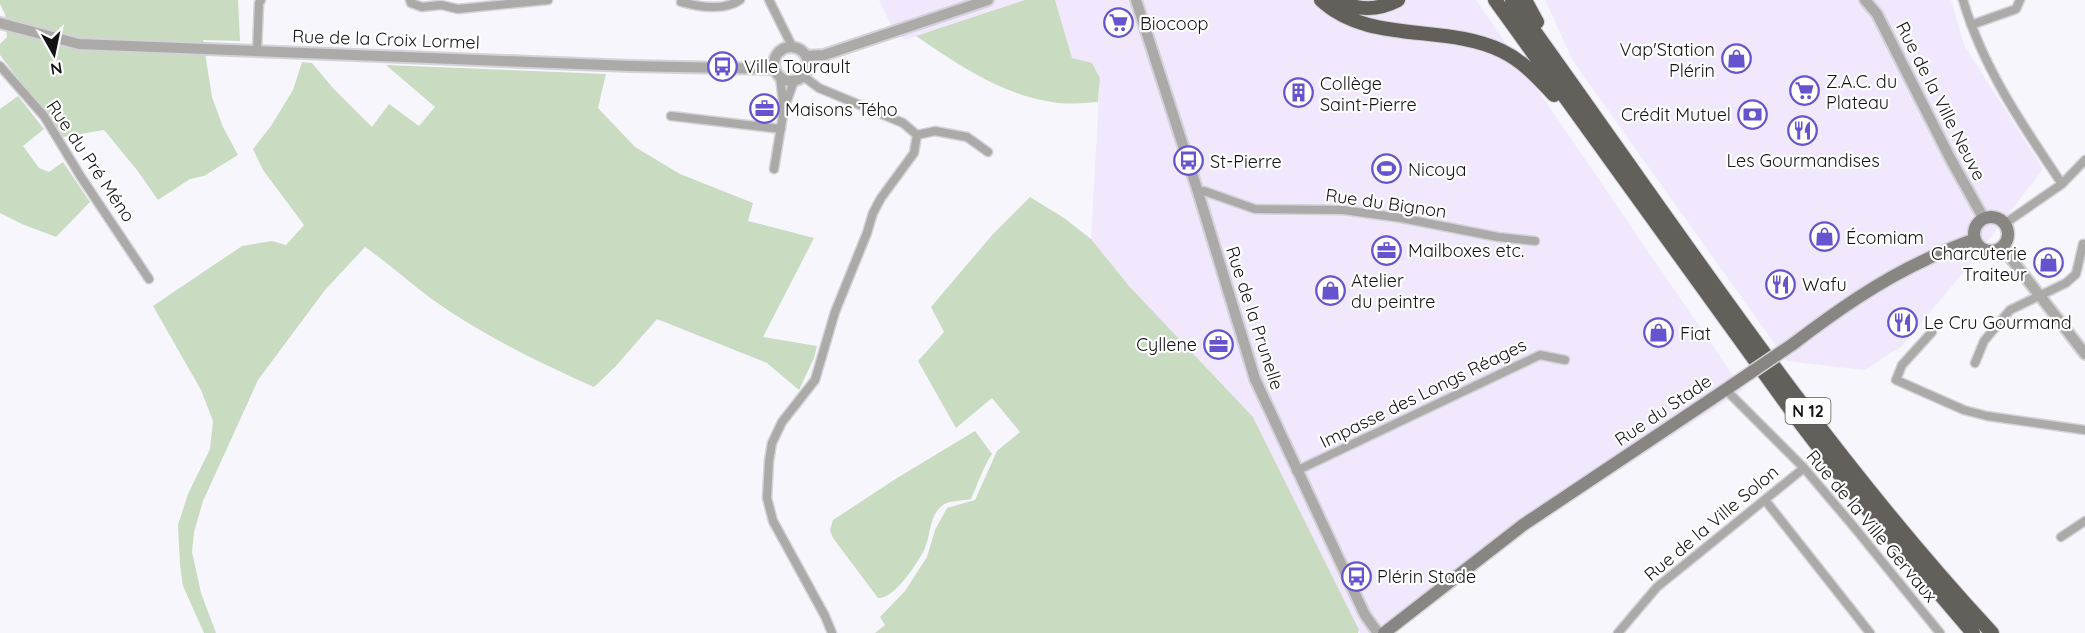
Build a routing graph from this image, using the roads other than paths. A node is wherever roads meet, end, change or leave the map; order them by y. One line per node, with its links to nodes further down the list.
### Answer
1 (261, 0): 22 (street)
2 (410, 0): 3 (street)
3 (549, 0)
4 (740, 0): 17 (street)
5 (769, 0): 20 (street)
6 (988, 0): 23 (street)
7 (1136, 0): 36 (street, Rue de la Prunelle)
8 (1321, 0): 31 (highway)
9 (1337, 0): 10 (highway)
10 (1398, 0)
11 (1495, 0): 31 (highway, N 12)
12 (1512, 0): 21 (highway, N 12)
13 (1525, 0): 21 (highway)
14 (1865, 0): 37 (street, Rue de la Ville Neuve)
15 (1963, 0): 19 (street)
16 (2020, 0): 19 (street)
17 (681, 2)
18 (0, 23): 22 (street, Rue de la Croix Lormel)
19 (1971, 26): 35 (street)
20 (793, 48): 23 (street); 25 (street)
21 (1548, 49): 64 (highway, N 12)
22 (257, 50): 25 (street, Rue de la Croix Lormel)
23 (806, 57): 26 (street)
24 (0, 66): 43 (street, Rue du Pré Méno)
25 (777, 73): 26 (street); 27 (street)
26 (799, 78): 27 (street); 30 (street)
27 (784, 109): 29 (street)
28 (671, 116): 29 (street)
29 (781, 129): 34 (street)
30 (917, 135): 32 (street); 57 (street)
31 (1595, 140): 63 (highway, N 12)
32 (988, 152)
33 (2085, 160): 35 (street)
34 (774, 169)
35 (2062, 184): 38 (street)
36 (1198, 192): 40 (street, Rue du Bignon); 52 (street, Rue de la Prunelle)
37 (1984, 219): 38 (main road); 39 (main road)
38 (2004, 224): 42 (main road)
39 (1975, 239): 42 (main road); 49 (main road, Rue du Stade, bridge)
40 (1535, 241)
41 (2084, 244): 44 (street)
42 (2002, 246): 44 (street)
43 (149, 279)
44 (2038, 296): 46 (street); 48 (street)
45 (1932, 332): 50 (street)
46 (2085, 354)
47 (1565, 360): 52 (street, Impasse des Longs Réages)
48 (1975, 363)
49 (1728, 388): 51 (street, Rue de la Ville Gervaux); 59 (main road, Rue du Stade)
50 (2085, 430)
51 (1804, 468): 53 (street, Rue de la Ville Solon); 56 (street, Rue de la Ville Gervaux)
52 (1296, 471): 58 (street, Rue de la Prunelle)
53 (1765, 500): 60 (street, Rue de la Ville Solon); 61 (street)
54 (2085, 521): 55 (street)
55 (2061, 537)
56 (1938, 631): 62 (street)
57 (832, 633)
58 (1378, 633)
59 (1384, 633)
60 (1618, 633)
61 (1870, 633)
62 (1928, 633)
63 (1973, 633)
64 (1992, 633)

